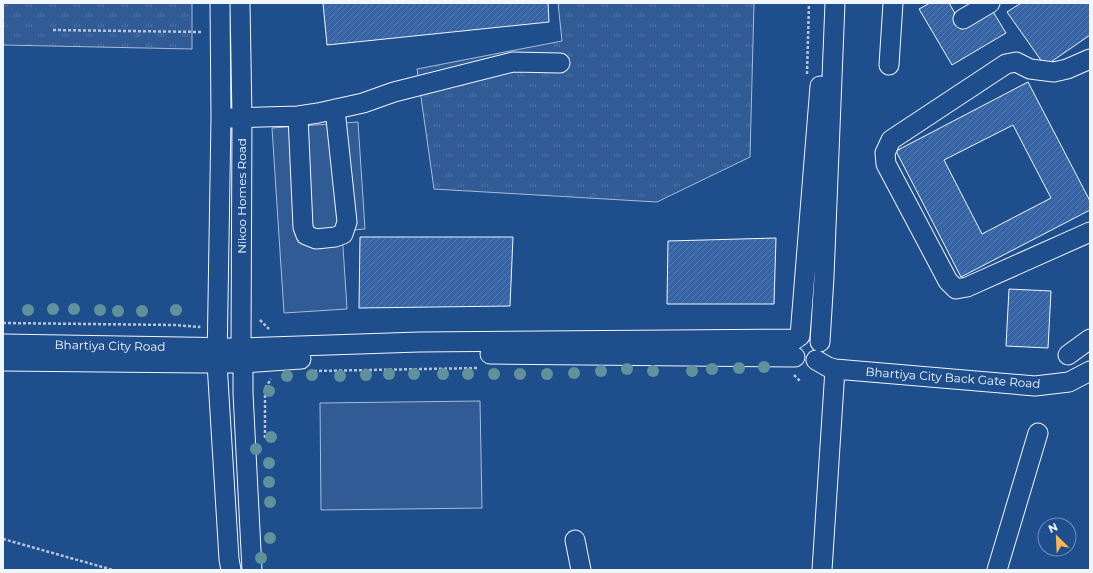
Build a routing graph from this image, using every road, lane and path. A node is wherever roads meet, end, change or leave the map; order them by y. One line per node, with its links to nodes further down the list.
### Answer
1 (220, 3): 17 (street, Nikoo Homes Road)
2 (240, 3): 18 (street, Nikoo Homes Road)
3 (809, 3): 14 (path)
4 (826, 3): 24 (street)
5 (835, 3): 26 (street)
6 (893, 3): 13 (street)
7 (990, 3): 8 (street)
8 (963, 19)
9 (53, 30): 10 (path)
10 (207, 32)
11 (1090, 59): 19 (street)
12 (560, 63): 15 (street)
13 (889, 65)
14 (806, 75)
15 (336, 109): 16 (street); 16 (street)
16 (298, 116): 18 (street)
17 (221, 118): 18 (street); 28 (street, Nikoo Homes Road)
18 (242, 118): 29 (street, Nikoo Homes Road)
19 (1090, 232)
20 (259, 320): 23 (path)
21 (204, 322): 22 (path)
22 (3, 323)
23 (274, 333)
24 (798, 337): 26 (street); 29 (street); 33 (street)
25 (1090, 339): 30 (street)
26 (820, 342): 31 (street)
27 (3, 344): 28 (street, Bhartiya City Road)
28 (217, 355): 29 (street); 32 (street, Bhartiya City Road); 45 (street, Nikoo Homes Road)
29 (242, 355): 33 (street); 46 (street, Nikoo Homes Road)
30 (1068, 355)
31 (816, 360): 33 (street); 35 (street, Bhartiya City Back Gate Road)
32 (3, 361)
33 (794, 365): 39 (path)
34 (482, 368): 36 (path)
35 (835, 369): 37 (street, Bhartiya City Back Gate Road); 48 (street)
36 (308, 371)
37 (1090, 371)
38 (275, 375): 41 (path)
39 (801, 382)
40 (1038, 433): 49 (street)
41 (265, 440)
42 (3, 539): 44 (path)
43 (575, 540): 47 (street)
44 (113, 570)
45 (231, 570)
46 (252, 570)
47 (581, 570)
48 (822, 570)
49 (997, 570)

